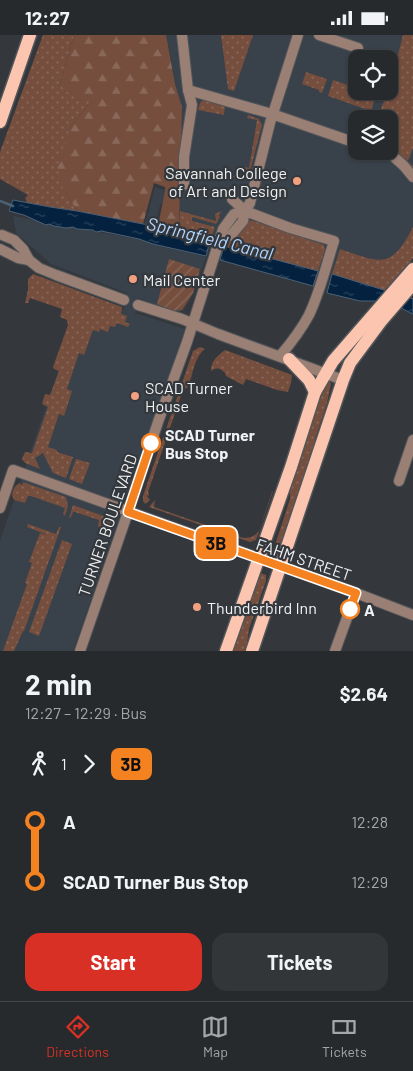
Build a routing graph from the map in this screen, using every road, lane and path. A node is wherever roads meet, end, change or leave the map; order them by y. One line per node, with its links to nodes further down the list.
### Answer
1 (30, 35): 8 (main road)
2 (182, 35): 6 (street)
3 (298, 35): 7 (street)
4 (319, 35): 5 (street)
5 (358, 48)
6 (188, 90): 7 (street); 12 (street)
7 (272, 115): 9 (street); 14 (street)
8 (0, 122)
9 (348, 140)
10 (397, 160): 11 (street)
11 (413, 177)
12 (184, 185)
13 (232, 199): 14 (street)
14 (245, 211): 23 (street, TURNER BOULEVARD); 24 (street)
15 (2, 235): 17 (street)
16 (0, 249): 17 (street)
17 (29, 260): 20 (street)
18 (413, 269): 22 (main road)
19 (413, 284): 22 (main road)
20 (124, 300)
21 (138, 305): 23 (street)
22 (377, 318): 25 (main road); 26 (main road)
23 (193, 323): 24 (street); 31 (street, TURNER BOULEVARD)
24 (284, 358): 25 (street); 27 (main road)
25 (326, 373): 26 (street); 27 (main road)
26 (343, 379): 33 (main road)
27 (315, 392): 32 (main road)
28 (413, 440): 29 (street)
29 (399, 481)
30 (0, 508): 31 (street, FAHM STREET)
31 (128, 512): 32 (street, FAHM STREET); 36 (street, TURNER BOULEVARD)
32 (258, 559): 33 (street, FAHM STREET); 37 (main road)
33 (281, 567): 34 (street, FAHM STREET); 38 (main road)
34 (356, 593): 35 (street, FAHM STREET); 39 (street)
35 (413, 615)
36 (80, 651)
37 (226, 651)
38 (252, 651)
39 (336, 651)

